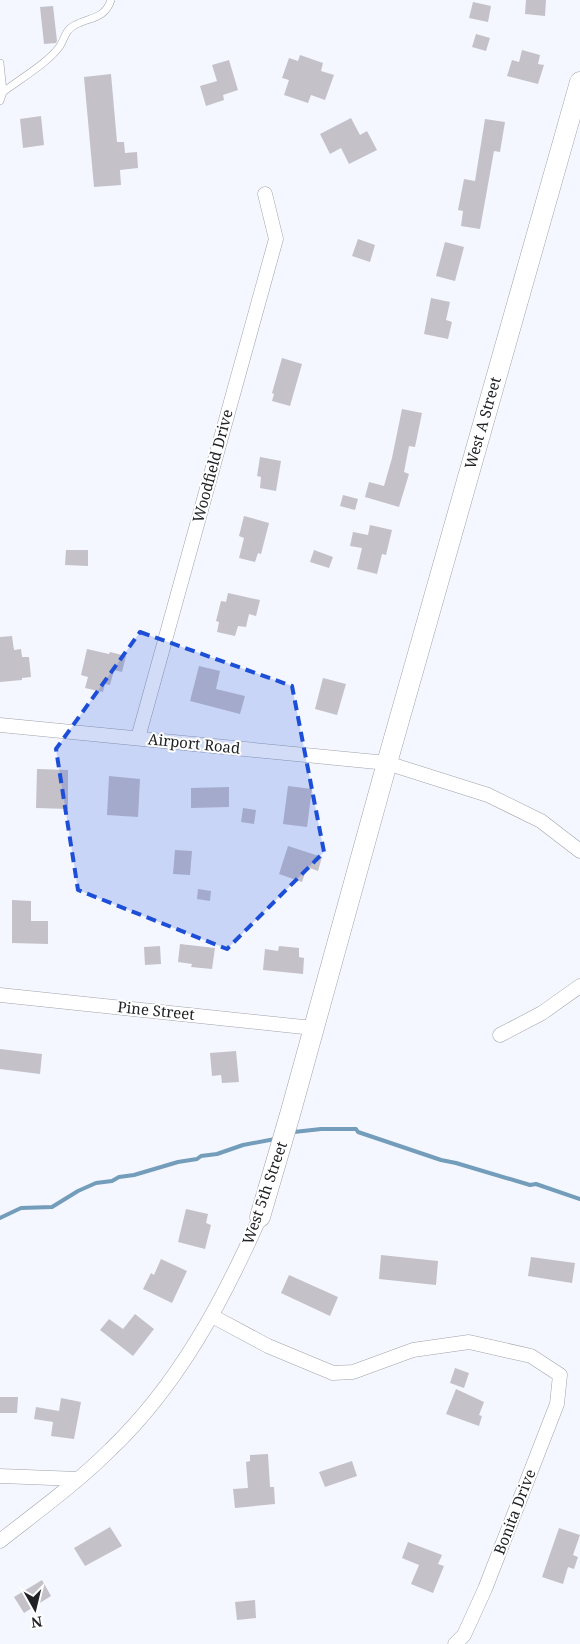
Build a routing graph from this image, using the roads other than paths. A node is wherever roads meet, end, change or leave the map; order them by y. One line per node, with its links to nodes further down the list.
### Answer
1 (111, 0): 4 (lane)
2 (0, 63): 4 (lane)
3 (580, 82): 9 (street, West A Street)
4 (3, 92): 5 (lane)
5 (0, 101)
6 (265, 194): 8 (street, Woodfield Drive)
7 (0, 725): 8 (street, Airport Road)
8 (138, 738): 9 (street, Airport Road)
9 (387, 763): 10 (street, Airport Road); 13 (street, West 5th Street)
10 (580, 851)
11 (580, 986): 14 (street)
12 (0, 995): 13 (street, Pine Street)
13 (313, 1028): 15 (street, West 5th Street)
14 (500, 1035)
15 (260, 1217): 16 (street, West 5th Street)
16 (212, 1316): 18 (street, West 5th Street); 20 (street, Bonita Drive)
17 (0, 1476): 18 (street)
18 (78, 1479): 19 (street, West 5th Street)
19 (0, 1541)
20 (455, 1644)

